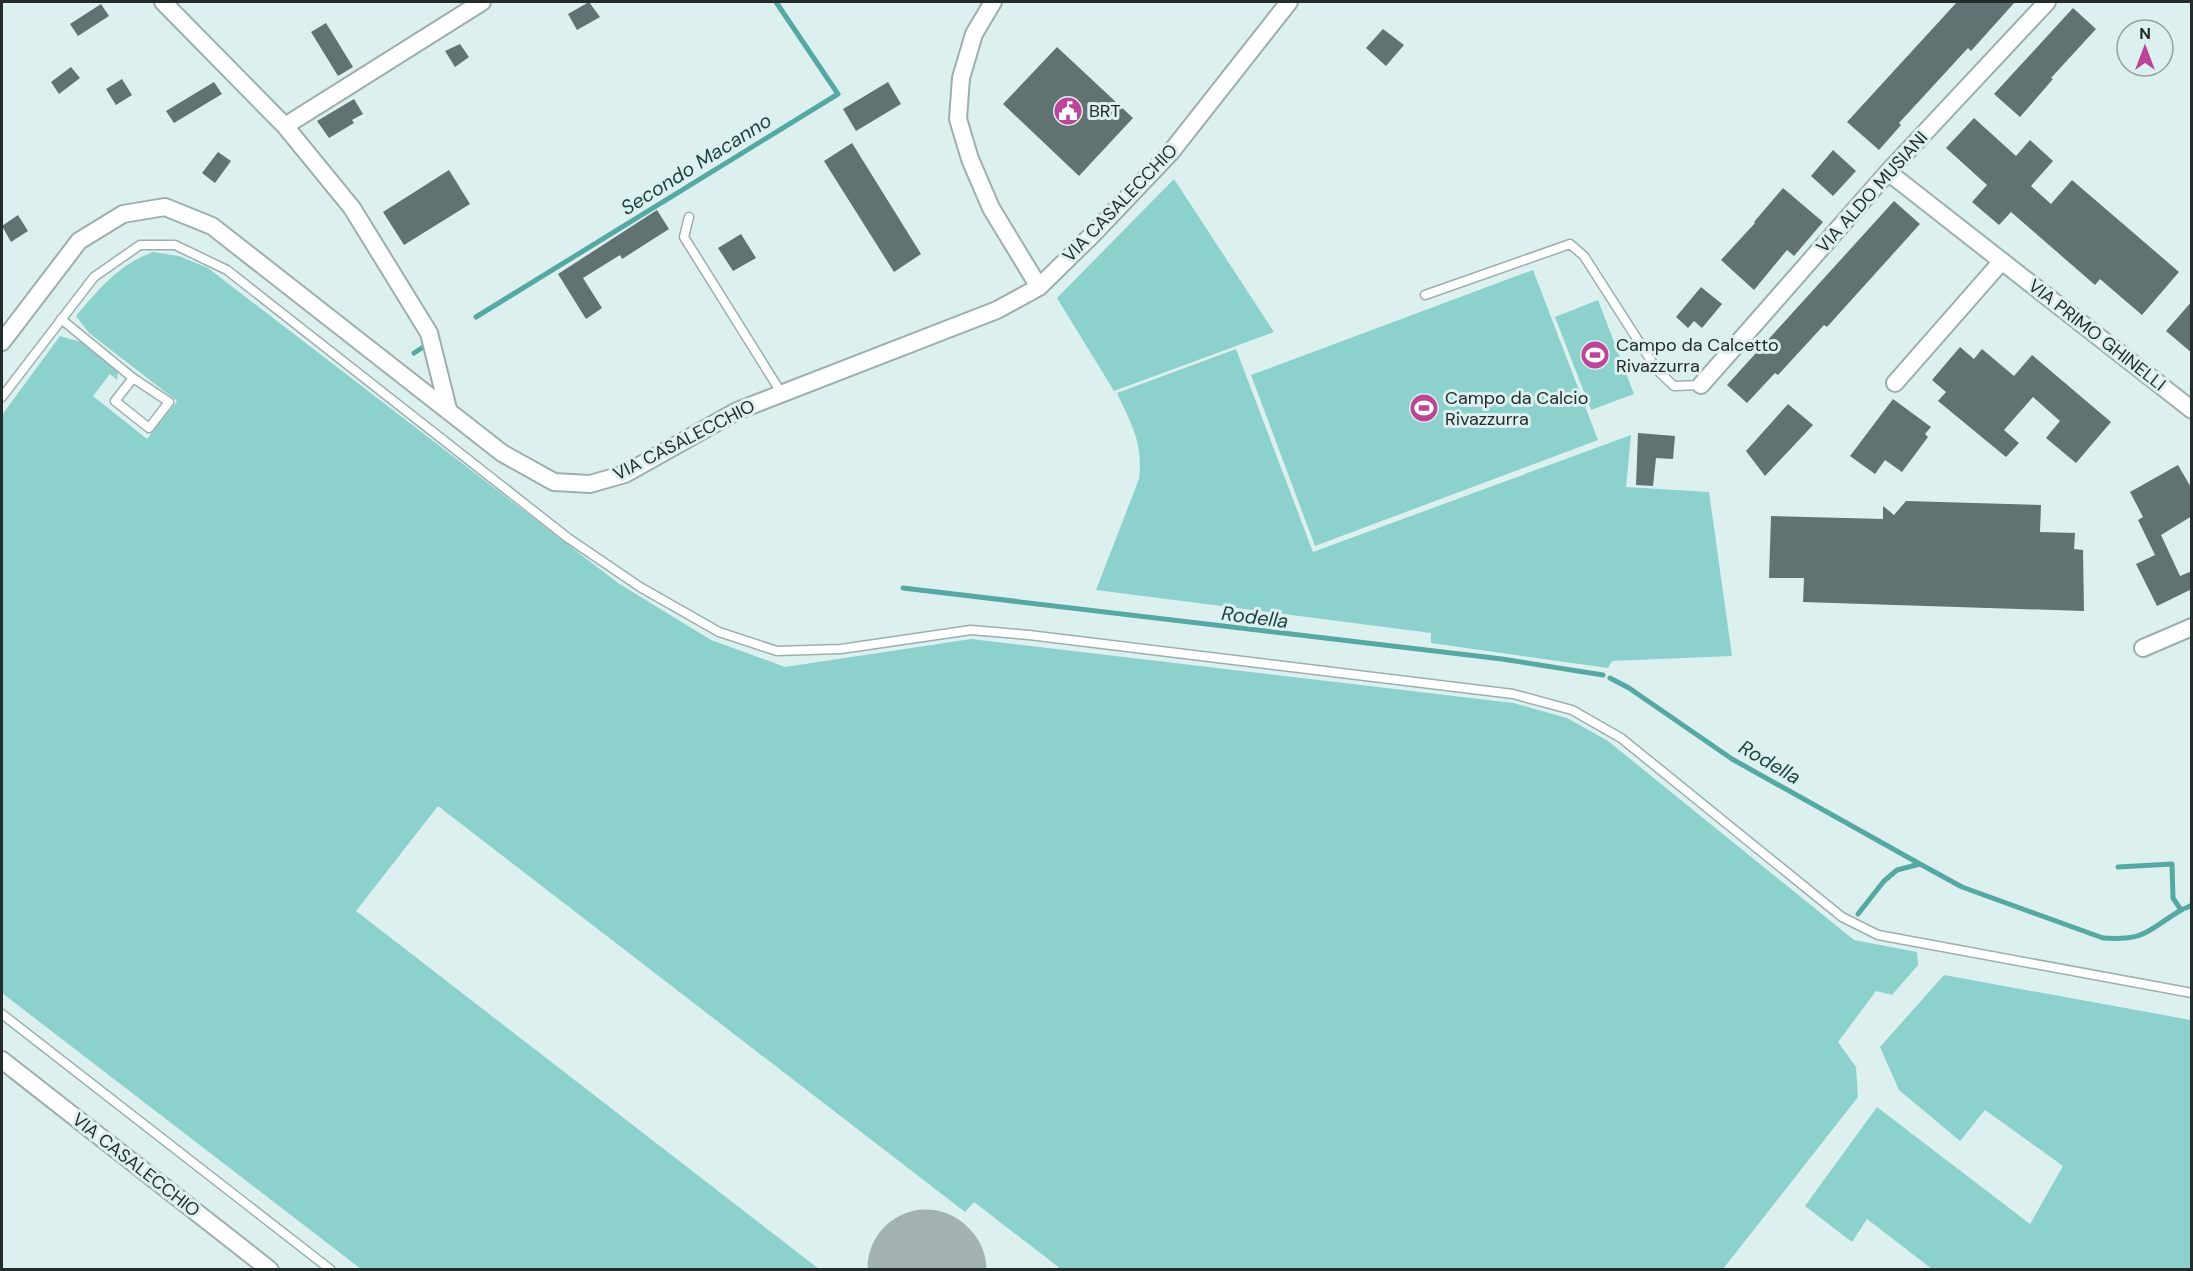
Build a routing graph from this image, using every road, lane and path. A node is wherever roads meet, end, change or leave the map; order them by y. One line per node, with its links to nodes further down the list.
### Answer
1 (163, 2): 6 (street)
2 (482, 2): 6 (street)
3 (993, 2): 10 (street)
4 (1289, 2): 10 (street, VIA CASALECCHIO)
5 (2047, 2): 7 (street, VIA ALDO MUSIANI)
6 (285, 126): 19 (street)
7 (1888, 172): 9 (street, VIA PRIMO GHINELLI); 16 (street, VIA ALDO MUSIANI)
8 (689, 217): 17 (lane)
9 (2002, 261): 15 (street); 20 (street, VIA PRIMO GHINELLI)
10 (1039, 287): 17 (street, VIA CASALECCHIO)
11 (1425, 295): 16 (lane)
12 (61, 319): 14 (lane); 18 (lane); 23 (lane)
13 (2, 342): 19 (street, VIA CASALECCHIO)
14 (133, 378): 14 (lane)
15 (1895, 383)
16 (1701, 385)
17 (782, 394): 19 (street, VIA CASALECCHIO)
18 (2, 397)
19 (448, 409)
20 (2192, 410)
21 (2192, 627): 22 (street)
22 (2144, 648)
23 (2192, 993)
24 (2, 1014): 27 (lane)
25 (2, 1060): 26 (street, VIA CASALECCHIO)
26 (270, 1269)
27 (331, 1269)

